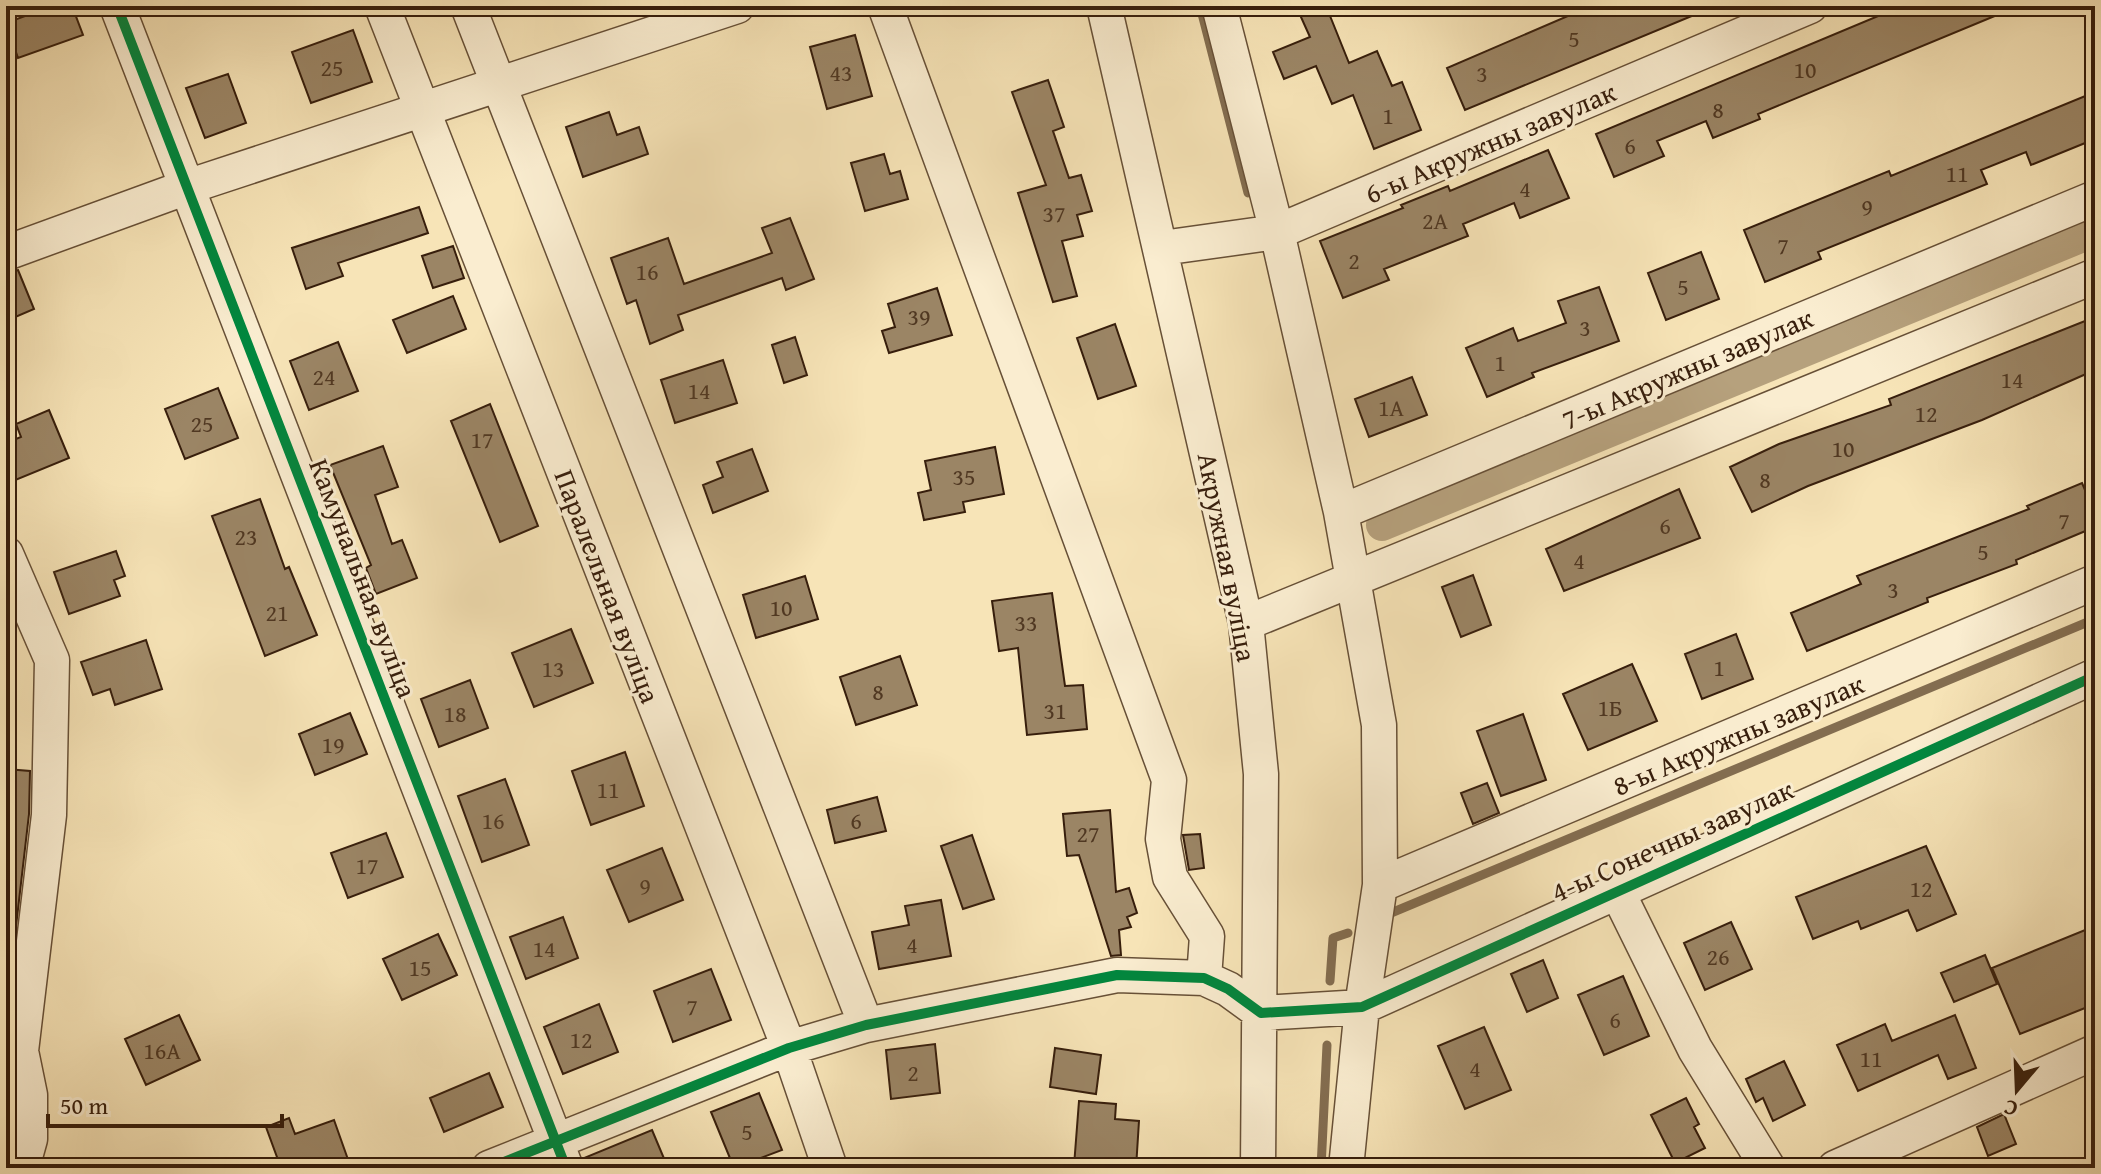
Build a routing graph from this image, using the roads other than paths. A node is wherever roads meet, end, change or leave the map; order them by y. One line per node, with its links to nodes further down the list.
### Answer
1 (117, 6): 11 (street, Камунальная вуліца)
2 (382, 6): 10 (street, Паралельная вуліца)
3 (468, 6): 9 (street)
4 (737, 6): 9 (street)
5 (885, 6): 25 (street)
6 (1104, 6): 14 (street, Акружная вуліца)
7 (1219, 6): 13 (street)
8 (1810, 6): 13 (street, 6-ы Акружны завулак)
9 (498, 87): 10 (street); 28 (street)
10 (422, 111): 11 (street); 30 (street, Паралельная вуліца)
11 (187, 187): 15 (street); 32 (street, Камунальная вуліца)
12 (2095, 198): 17 (street, 7-ы Акружны завулак)
13 (1277, 232): 14 (street, 6-ы Акружны завулак); 17 (street)
14 (1162, 248): 21 (street, Акружная вуліца)
15 (6, 253)
16 (2095, 276): 19 (street)
17 (1341, 512): 19 (street)
18 (6, 554): 29 (street)
19 (1355, 578): 21 (street); 23 (street)
20 (2095, 582): 23 (street, 8-ы Акружны завулак)
21 (1246, 623): 27 (street, Акружная вуліца)
22 (2095, 676): 24 (street, 4-ы Сонечны завулак)
23 (1380, 885): 26 (street)
24 (1617, 891): 26 (street, 4-ы Сонечны завулак); 38 (street)
25 (1204, 978): 27 (street); 28 (street)
26 (1362, 1007): 27 (street, 4-ы Сонечны завулак); 37 (street)
27 (1261, 1013): 36 (street, Акружная вуліца)
28 (866, 1025): 30 (street)
29 (14, 1043): 33 (street)
30 (789, 1048): 32 (street); 35 (street, Паралельная вуліца)
31 (2095, 1052): 39 (street)
32 (561, 1155): 34 (street)
33 (22, 1168)
34 (489, 1168)
35 (830, 1168)
36 (1258, 1168)
37 (1346, 1168)
38 (1768, 1168)
39 (1835, 1168)

